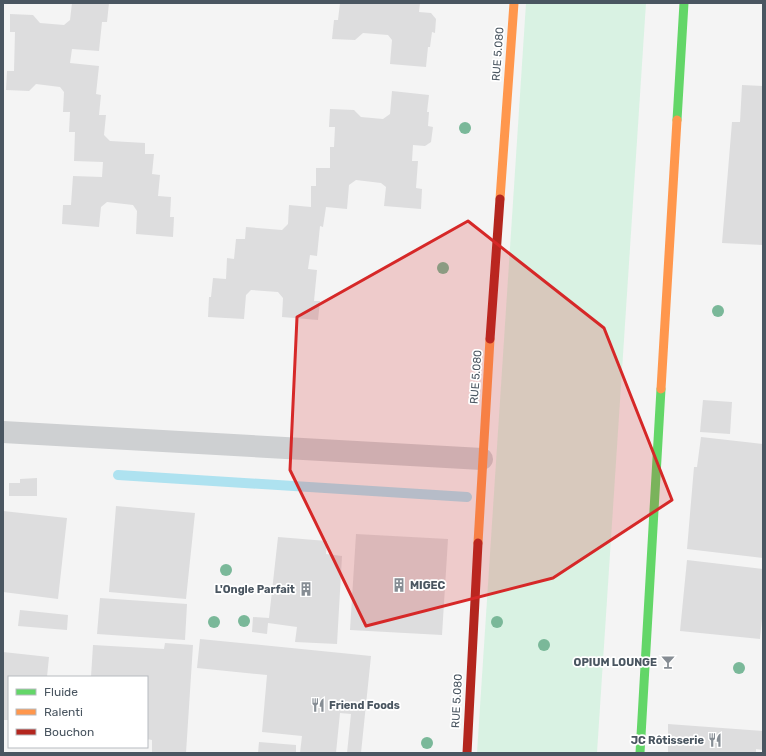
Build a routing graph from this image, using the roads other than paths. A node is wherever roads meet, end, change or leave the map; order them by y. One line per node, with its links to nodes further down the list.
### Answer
1 (514, 3): 4 (main road, RUE 5.080)
2 (684, 3): 6 (main road)
3 (3, 432): 4 (street)
4 (482, 459): 5 (main road, RUE 5.080)
5 (467, 753)
6 (640, 753)

